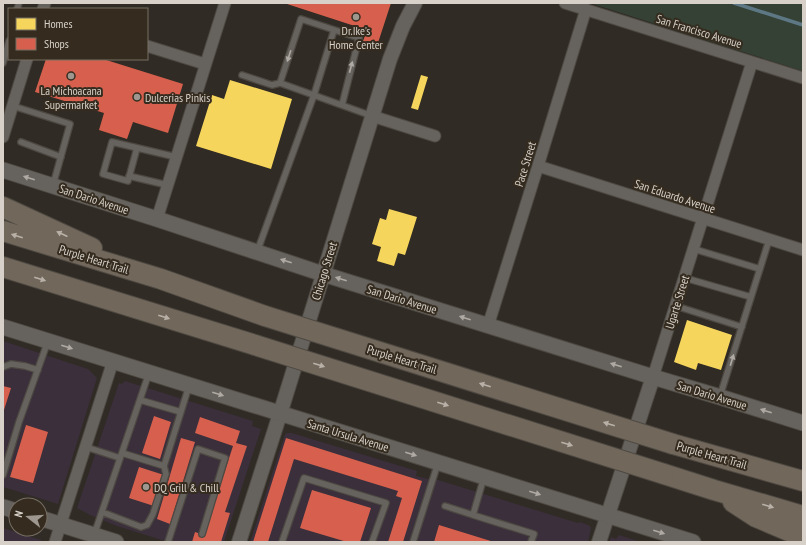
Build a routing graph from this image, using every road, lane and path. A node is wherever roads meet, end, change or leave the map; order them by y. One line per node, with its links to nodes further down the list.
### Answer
1 (225, 3): 11 (street)
2 (415, 3): 18 (street, Chicago Street)
3 (565, 3): 4 (street, San Francisco Avenue)
4 (586, 9): 9 (street, San Francisco Avenue); 25 (street, Pace Street)
5 (334, 30): 14 (lane, one-way to 14); 15 (lane); 16 (lane, one-way to 5)
6 (8, 45): 10 (lane)
7 (148, 46): 11 (street)
8 (27, 60): 17 (street)
9 (752, 62): 13 (street, San Francisco Avenue); 32 (street, Ugarte Street)
10 (3, 63)
11 (205, 64): 24 (street)
12 (242, 75): 14 (lane)
13 (803, 78)
14 (280, 83): 15 (lane)
15 (314, 95): 16 (lane); 37 (lane)
16 (342, 105): 18 (lane)
17 (13, 106): 20 (street); 23 (lane)
18 (372, 116): 19 (street); 40 (street, Chicago Street)
19 (435, 136)
20 (3, 137)
21 (20, 142): 23 (lane)
22 (137, 148): 24 (lane); 27 (lane); 27 (lane)
23 (61, 157): 28 (lane)
24 (176, 158): 29 (street)
25 (538, 166): 32 (street, San Eduardo Avenue); 45 (street, Pace Street)
26 (3, 170): 28 (main road, San Dario Avenue, one-way to 26)
27 (129, 176): 29 (lane)
28 (52, 186): 31 (main road, San Dario Avenue)
29 (167, 186): 31 (street)
30 (3, 207): 42 (highway, one-way to 30)
31 (157, 219): 37 (main road, San Dario Avenue)
32 (704, 219): 34 (street, San Eduardo Avenue); 35 (street, Ugarte Street)
33 (3, 232): 42 (highway, Purple Heart Trail, one-way to 33)
34 (769, 240): 36 (street, San Eduardo Avenue); 39 (lane)
35 (694, 249): 39 (lane); 41 (street, Ugarte Street)
36 (803, 250)
37 (257, 252): 40 (main road, San Dario Avenue, one-way to 37)
38 (3, 267): 68 (highway, one-way to 68, bridge)
39 (760, 269): 43 (lane)
40 (323, 274): 45 (main road, San Dario Avenue, one-way to 40); 58 (street, Chicago Street)
41 (685, 278): 43 (lane); 44 (street, Ugarte Street)
42 (161, 280): 67 (highway, Purple Heart Trail, one-way to 42, bridge)
43 (751, 297): 47 (lane)
44 (676, 306): 47 (lane); 53 (street, Ugarte Street)
45 (488, 326): 53 (main road, San Dario Avenue, one-way to 45)
46 (3, 327): 48 (main road, Santa Ursula Avenue)
47 (742, 327): 55 (lane, one-way to 47)
48 (48, 341): 49 (main road, Santa Ursula Avenue, one-way to 49); 51 (lane)
49 (113, 361): 52 (main road, Santa Ursula Avenue); 60 (street)
50 (3, 367): 51 (lane)
51 (38, 370): 63 (lane)
52 (150, 373): 54 (main road, Santa Ursula Avenue); 56 (lane)
53 (653, 377): 55 (main road, San Dario Avenue); 72 (street, Ugarte Street)
54 (189, 385): 57 (lane); 58 (main road, Santa Ursula Avenue, one-way to 58)
55 (720, 397): 59 (main road, San Dario Avenue, one-way to 55)
56 (140, 400): 57 (lane); 61 (lane)
57 (181, 412): 64 (lane)
58 (280, 414): 62 (main road, Santa Ursula Avenue, one-way to 62); 82 (street, Chicago Street)
59 (803, 423)
60 (86, 447): 61 (lane); 75 (street)
61 (121, 456): 64 (lane); 70 (lane)
62 (438, 463): 66 (main road, Santa Ursula Avenue); 85 (lane)
63 (4, 466): 65 (lane)
64 (164, 466): 70 (lane)
65 (3, 476)
66 (484, 477): 71 (lane); 72 (main road, Santa Ursula Avenue, one-way to 72)
67 (803, 481)
68 (714, 490): 73 (highway, one-way to 73); 78 (highway)
69 (445, 506): 71 (lane)
70 (102, 512): 77 (lane)
71 (472, 515): 86 (lane)
72 (608, 516): 87 (street, Ugarte Street); 88 (main road, Santa Ursula Avenue, one-way to 88)
73 (803, 516)
74 (48, 521): 75 (main road)
75 (61, 525): 77 (main road); 79 (street)
76 (202, 534): 81 (lane)
77 (94, 535): 80 (main road)
78 (803, 537)
79 (55, 542)
80 (116, 542)
81 (168, 542)
82 (239, 542)
83 (282, 542): 84 (lane)
84 (372, 542)
85 (413, 542)
86 (531, 542)
87 (599, 542)
88 (693, 542)

